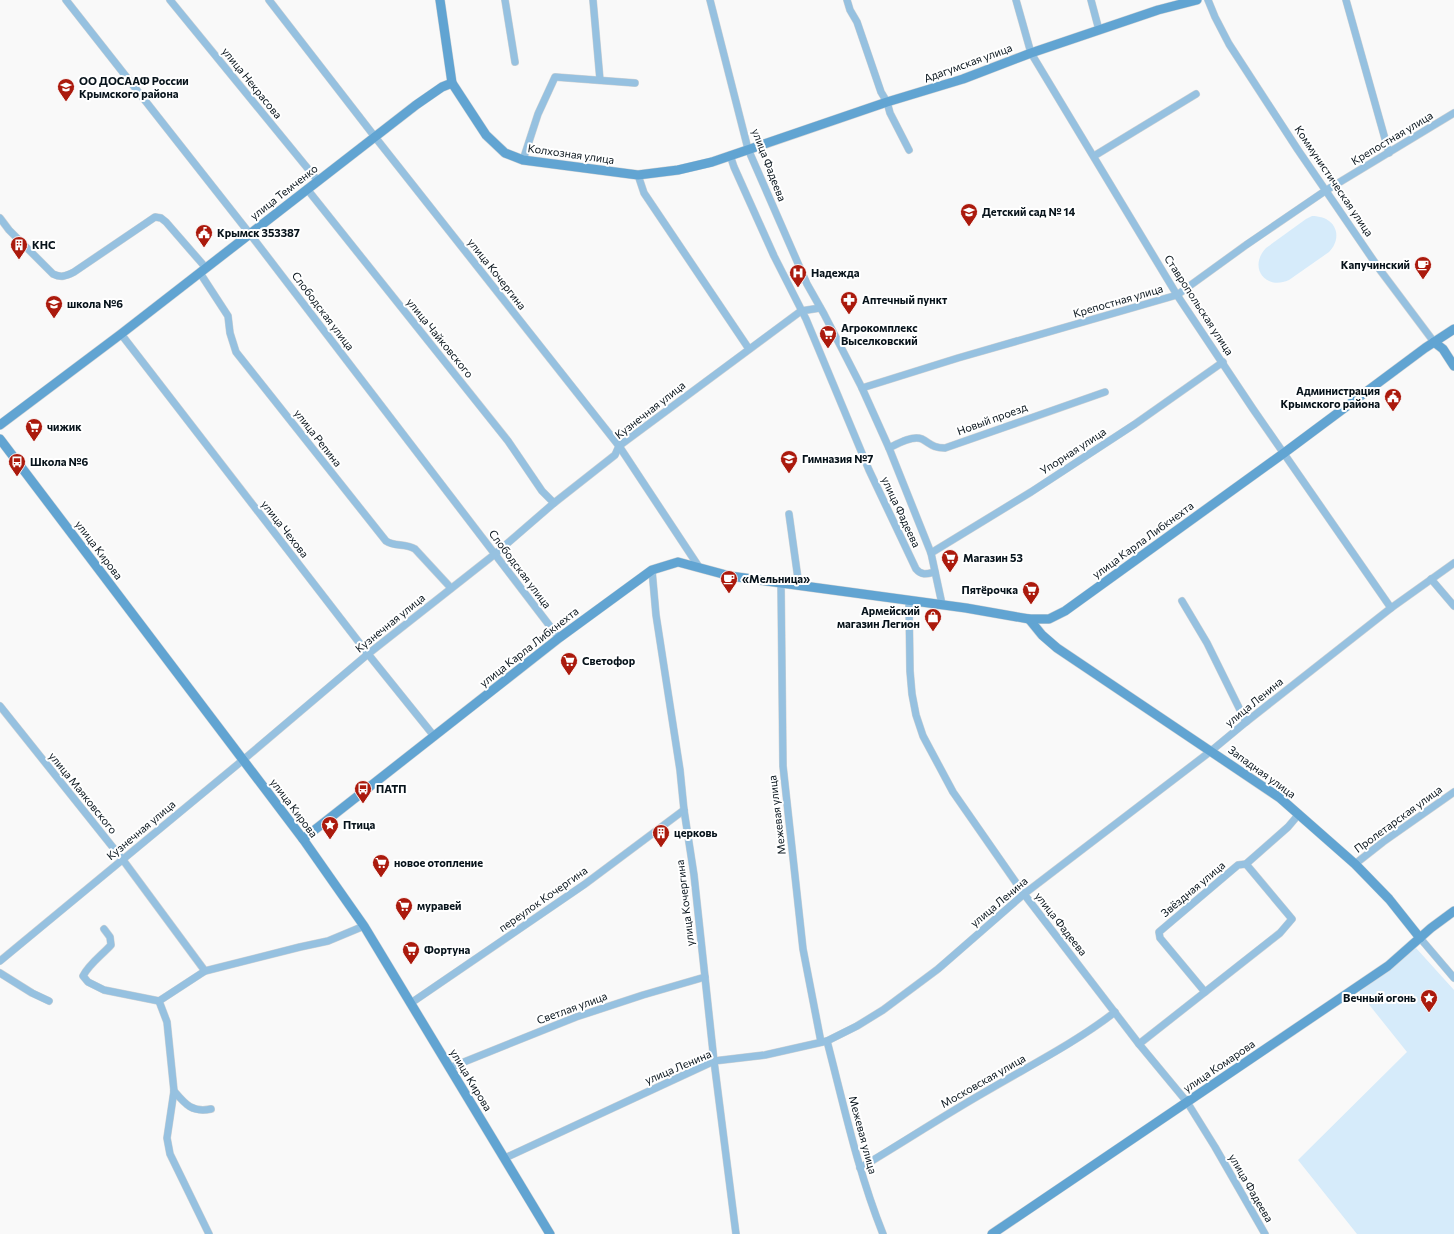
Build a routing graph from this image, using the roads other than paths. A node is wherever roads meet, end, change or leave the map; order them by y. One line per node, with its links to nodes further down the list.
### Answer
1 (66, 0): 35 (street, Слободская улица)
2 (170, 0): 31 (street, улица Некрасова)
3 (270, 0): 23 (street, улица Кочергина)
4 (440, 0): 18 (main road, Колхозная улица)
5 (505, 0): 16 (street)
6 (592, 0): 17 (street)
7 (710, 0): 24 (street, улица Фадеева)
8 (847, 0): 21 (street)
9 (1016, 0): 15 (street, Ставропольская улица)
10 (1091, 0): 14 (street)
11 (1197, 0): 14 (main road, Адагумская улица)
12 (1208, 0): 33 (street, Коммунистическая улица)
13 (1346, 0): 26 (street)
14 (1099, 30): 15 (main road, Адагумская улица)
15 (1031, 53): 21 (main road, Адагумская улица); 28 (street, Ставропольская улица)
16 (515, 62)
17 (600, 80): 19 (street); 29 (street)
18 (452, 83): 23 (main road, улица Темченко); 29 (main road, Колхозная улица)
19 (635, 83)
20 (1196, 94): 28 (street)
21 (887, 102): 24 (main road, Адагумская улица); 25 (street)
22 (1454, 113): 26 (street, Крепостная улица)
23 (375, 137): 31 (main road, улица Темченко); 50 (street, улица Кочергина)
24 (748, 149): 27 (main road, Колхозная улица); 38 (street, улица Фадеева)
25 (909, 150)
26 (1389, 152): 33 (street, Крепостная улица)
27 (730, 155): 30 (main road, Колхозная улица); 39 (street, улица Фадеева)
28 (1094, 156): 37 (street, Ставропольская улица)
29 (522, 160): 30 (main road, Колхозная улица)
30 (638, 175): 43 (street)
31 (318, 181): 32 (main road, улица Темченко)
32 (306, 189): 35 (main road, улица Темченко); 53 (street, улица Чайковского)
33 (1325, 191): 37 (street, Крепостная улица); 42 (street, Коммунистическая улица)
34 (0, 218): 36 (street, улица Репина)
35 (250, 234): 36 (main road, улица Темченко); 56 (street, Слободская улица)
36 (203, 270): 41 (main road, улица Темченко); 64 (street, улица Репина)
37 (1177, 295): 44 (street, Ставропольская улица); 46 (street, Крепостная улица)
38 (820, 308): 39 (street); 46 (street, улица Фадеева)
39 (801, 311): 43 (street, Кузнечная улица); 60 (street, улица Фадеева)
40 (1454, 329): 42 (main road, улица Карла Либкнехта)
41 (121, 334): 48 (main road, улица Темченко); 72 (street, улица Чехова)
42 (1434, 342): 45 (main road, Коммунистическая улица); 52 (main road, улица Карла Либкнехта)
43 (749, 348): 50 (street, Кузнечная улица)
44 (1222, 362): 52 (street, Ставропольская улица); 55 (street, Упорная улица)
45 (1454, 366)
46 (862, 388): 51 (street, улица Фадеева)
47 (1105, 392): 51 (street, Новый проезд)
48 (0, 425)
49 (0, 439): 77 (main road, улица Кирова)
50 (619, 446): 53 (street, Кузнечная улица); 58 (street, улица Кочергина)
51 (889, 448): 55 (street, улица Фадеева)
52 (1284, 453): 69 (street, Ставропольская улица); 70 (main road, улица Карла Либкнехта)
53 (554, 503): 56 (street, Кузнечная улица)
54 (789, 514): 63 (street)
55 (931, 553): 60 (street, улица Фадеева)
56 (495, 554): 64 (street, Кузнечная улица); 71 (street, Слободская улица)
57 (1454, 563): 61 (street, улица Ленина)
58 (699, 567): 59 (main road, улица Карла Либкнехта); 62 (main road, улица Карла Либкнехта)
59 (652, 570): 71 (main road, улица Карла Либкнехта); 79 (street, улица Кочергина)
60 (935, 572): 67 (street, улица Фадеева)
61 (1431, 579): 68 (street); 69 (street, улица Ленина)
62 (781, 583): 63 (main road, улица Карла Либкнехта); 100 (street, Межевая улица)
63 (799, 586): 65 (main road, улица Карла Либкнехта)
64 (451, 588): 72 (street, Кузнечная улица)
65 (909, 601): 67 (main road, улица Карла Либкнехта); 85 (street, улица Фадеева)
66 (1182, 601): 74 (street)
67 (942, 604): 70 (main road, улица Карла Либкнехта)
68 (1454, 606)
69 (1391, 608): 74 (street, улица Ленина)
70 (1029, 620): 76 (main road, Западная улица)
71 (559, 638): 75 (main road, улица Карла Либкнехта)
72 (368, 654): 75 (street, улица Чехова); 77 (street, Кузнечная улица)
73 (0, 706): 82 (street, улица Маяковского)
74 (1246, 722): 76 (street, улица Ленина)
75 (434, 736): 81 (main road, улица Карла Либкнехта)
76 (1211, 751): 80 (main road, Западная улица); 85 (street, улица Ленина)
77 (243, 760): 81 (main road, улица Кирова); 82 (street, Кузнечная улица)
78 (1454, 792): 84 (street, Пролетарская улица)
79 (684, 810): 93 (street, улица Кочергина); 98 (street, переулок Кочергина)
80 (1299, 814): 83 (street, Звёздная улица); 84 (main road, Западная улица)
81 (303, 839): 87 (main road, улица Кирова)
82 (123, 860): 90 (street, Кузнечная улица); 91 (street, улица Маяковского)
83 (1246, 864): 95 (street); 95 (street, Звёздная улица)
84 (1355, 864): 89 (main road, Западная улица)
85 (1024, 894): 99 (street, улица Фадеева); 100 (street, улица Ленина)
86 (1454, 911): 89 (main road, улица Комарова)
87 (364, 926): 91 (street); 98 (main road, улица Кирова)
88 (104, 929): 97 (street)
89 (1420, 938): 94 (street, Западная улица); 105 (main road, улица Комарова)
90 (0, 961)
91 (205, 971): 97 (street)
92 (0, 973): 96 (street)
93 (705, 977): 102 (street, улица Кочергина); 103 (street, Светлая улица)
94 (1454, 978)
95 (1205, 992): 101 (street)
96 (49, 1001)
97 (159, 1001): 104 (street)
98 (411, 1003): 103 (main road, улица Кирова)
99 (1115, 1012): 101 (street, улица Фадеева); 108 (street, Московская улица)
100 (824, 1041): 102 (street, улица Ленина); 108 (street, Межевая улица)
101 (1139, 1044): 105 (street, улица Фадеева)
102 (714, 1061): 107 (street, улица Ленина); 111 (street, улица Кочергина)
103 (449, 1068): 107 (main road, улица Кирова)
104 (174, 1091): 106 (street); 109 (street)
105 (1187, 1102): 113 (main road, улица Комарова); 114 (street, улица Фадеева)
106 (211, 1109)
107 (504, 1158): 110 (main road, улица Кирова)
108 (860, 1168): 112 (street, Межевая улица)
109 (209, 1234)
110 (550, 1234)
111 (736, 1234)
112 (883, 1234)
113 (992, 1234)
114 (1265, 1234)

